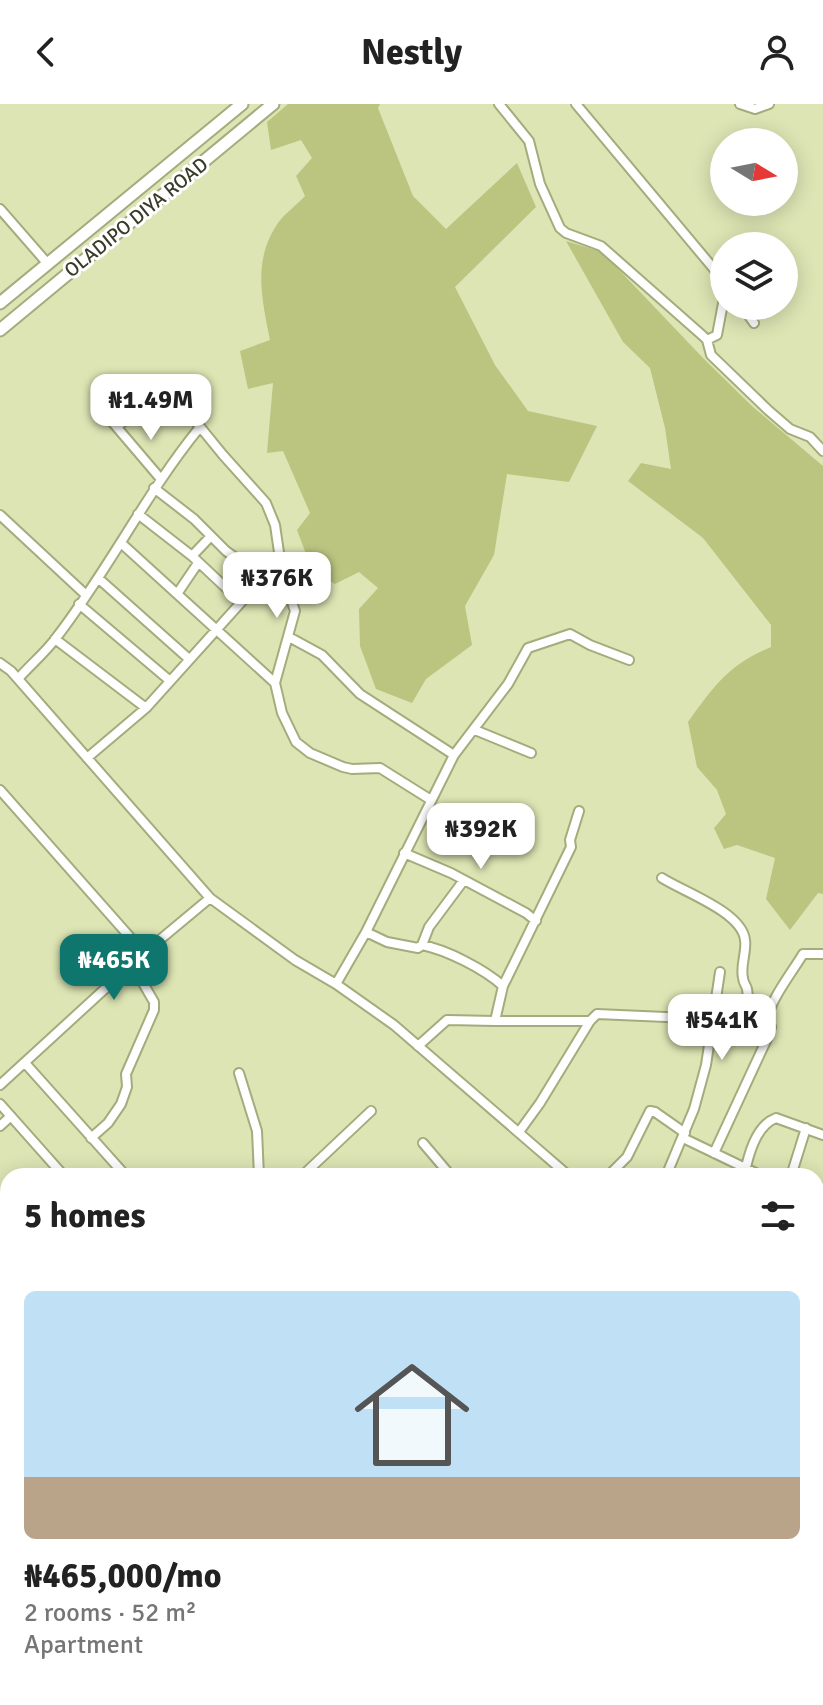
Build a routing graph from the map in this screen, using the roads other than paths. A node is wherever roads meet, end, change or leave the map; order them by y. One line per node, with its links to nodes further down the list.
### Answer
1 (242, 104): 8 (main road, OLADIPO DIYA ROAD)
2 (273, 104): 14 (main road, OLADIPO DIYA ROAD)
3 (499, 104): 15 (street)
4 (576, 104): 9 (street)
5 (740, 104): 6 (street)
6 (769, 104)
7 (0, 209): 8 (street)
8 (48, 264): 10 (main road, OLADIPO DIYA ROAD)
9 (710, 264)
10 (0, 303)
11 (720, 320): 15 (street)
12 (752, 320): 13 (street)
13 (754, 323)
14 (0, 330)
15 (707, 340): 19 (street)
16 (103, 411): 17 (street)
17 (117, 427): 18 (street); 20 (street)
18 (200, 427): 20 (street); 26 (street)
19 (823, 451)
20 (160, 478): 21 (street)
21 (154, 488): 22 (street); 24 (street)
22 (138, 514): 25 (street); 27 (street)
23 (0, 515): 31 (street)
24 (211, 536): 27 (street); 28 (street)
25 (121, 543): 29 (street); 30 (street)
26 (280, 559): 28 (street); 35 (street)
27 (195, 560): 30 (street); 32 (street)
28 (263, 577): 32 (street)
29 (98, 578): 31 (street); 37 (street)
30 (177, 594): 34 (street)
31 (86, 595): 33 (street)
32 (241, 602): 34 (street)
33 (79, 604): 36 (street); 41 (street)
34 (216, 629): 37 (street); 42 (street)
35 (289, 637): 42 (street); 46 (street)
36 (55, 639): 40 (street); 43 (street)
37 (189, 659): 41 (street)
38 (629, 660): 44 (street)
39 (0, 663): 40 (street)
40 (18, 679): 47 (street)
41 (169, 680): 43 (street)
42 (275, 683): 49 (street)
43 (146, 708): 47 (street)
44 (475, 730): 45 (street); 46 (street)
45 (531, 753)
46 (454, 755): 49 (street)
47 (87, 758): 54 (street)
48 (0, 790): 58 (street)
49 (431, 800): 51 (street)
50 (579, 811): 55 (street)
51 (404, 853): 53 (street); 56 (street)
52 (662, 878): 67 (street)
53 (464, 880): 55 (street); 57 (street)
54 (210, 898): 58 (street); 62 (street)
55 (536, 921): 63 (street)
56 (366, 932): 57 (street); 62 (street)
57 (422, 945): 63 (street)
58 (144, 953): 60 (street)
59 (823, 954): 67 (street)
60 (132, 964): 69 (street); 80 (street)
61 (720, 972): 64 (street)
62 (336, 984): 68 (street)
63 (503, 986): 65 (street)
64 (711, 1019): 66 (street); 79 (street)
65 (495, 1021): 66 (street); 68 (street)
66 (590, 1021): 77 (street)
67 (767, 1022): 82 (street)
68 (418, 1046): 77 (street)
69 (25, 1063): 71 (street); 80 (street)
70 (239, 1073): 85 (street)
71 (0, 1085)
72 (0, 1104): 74 (street)
73 (371, 1111): 86 (street)
74 (11, 1116): 75 (street); 83 (street)
75 (0, 1126)
76 (806, 1128): 78 (street); 92 (street); 93 (street)
77 (519, 1132): 88 (street)
78 (823, 1135)
79 (684, 1136): 82 (street); 89 (street); 90 (street)
80 (91, 1138): 84 (street)
81 (423, 1143): 87 (street)
82 (714, 1153): 91 (street)
83 (57, 1168)
84 (119, 1168)
85 (259, 1168)
86 (310, 1168)
87 (444, 1168)
88 (560, 1168)
89 (616, 1168)
90 (670, 1168)
91 (736, 1168)
92 (746, 1168)
93 (794, 1168)

